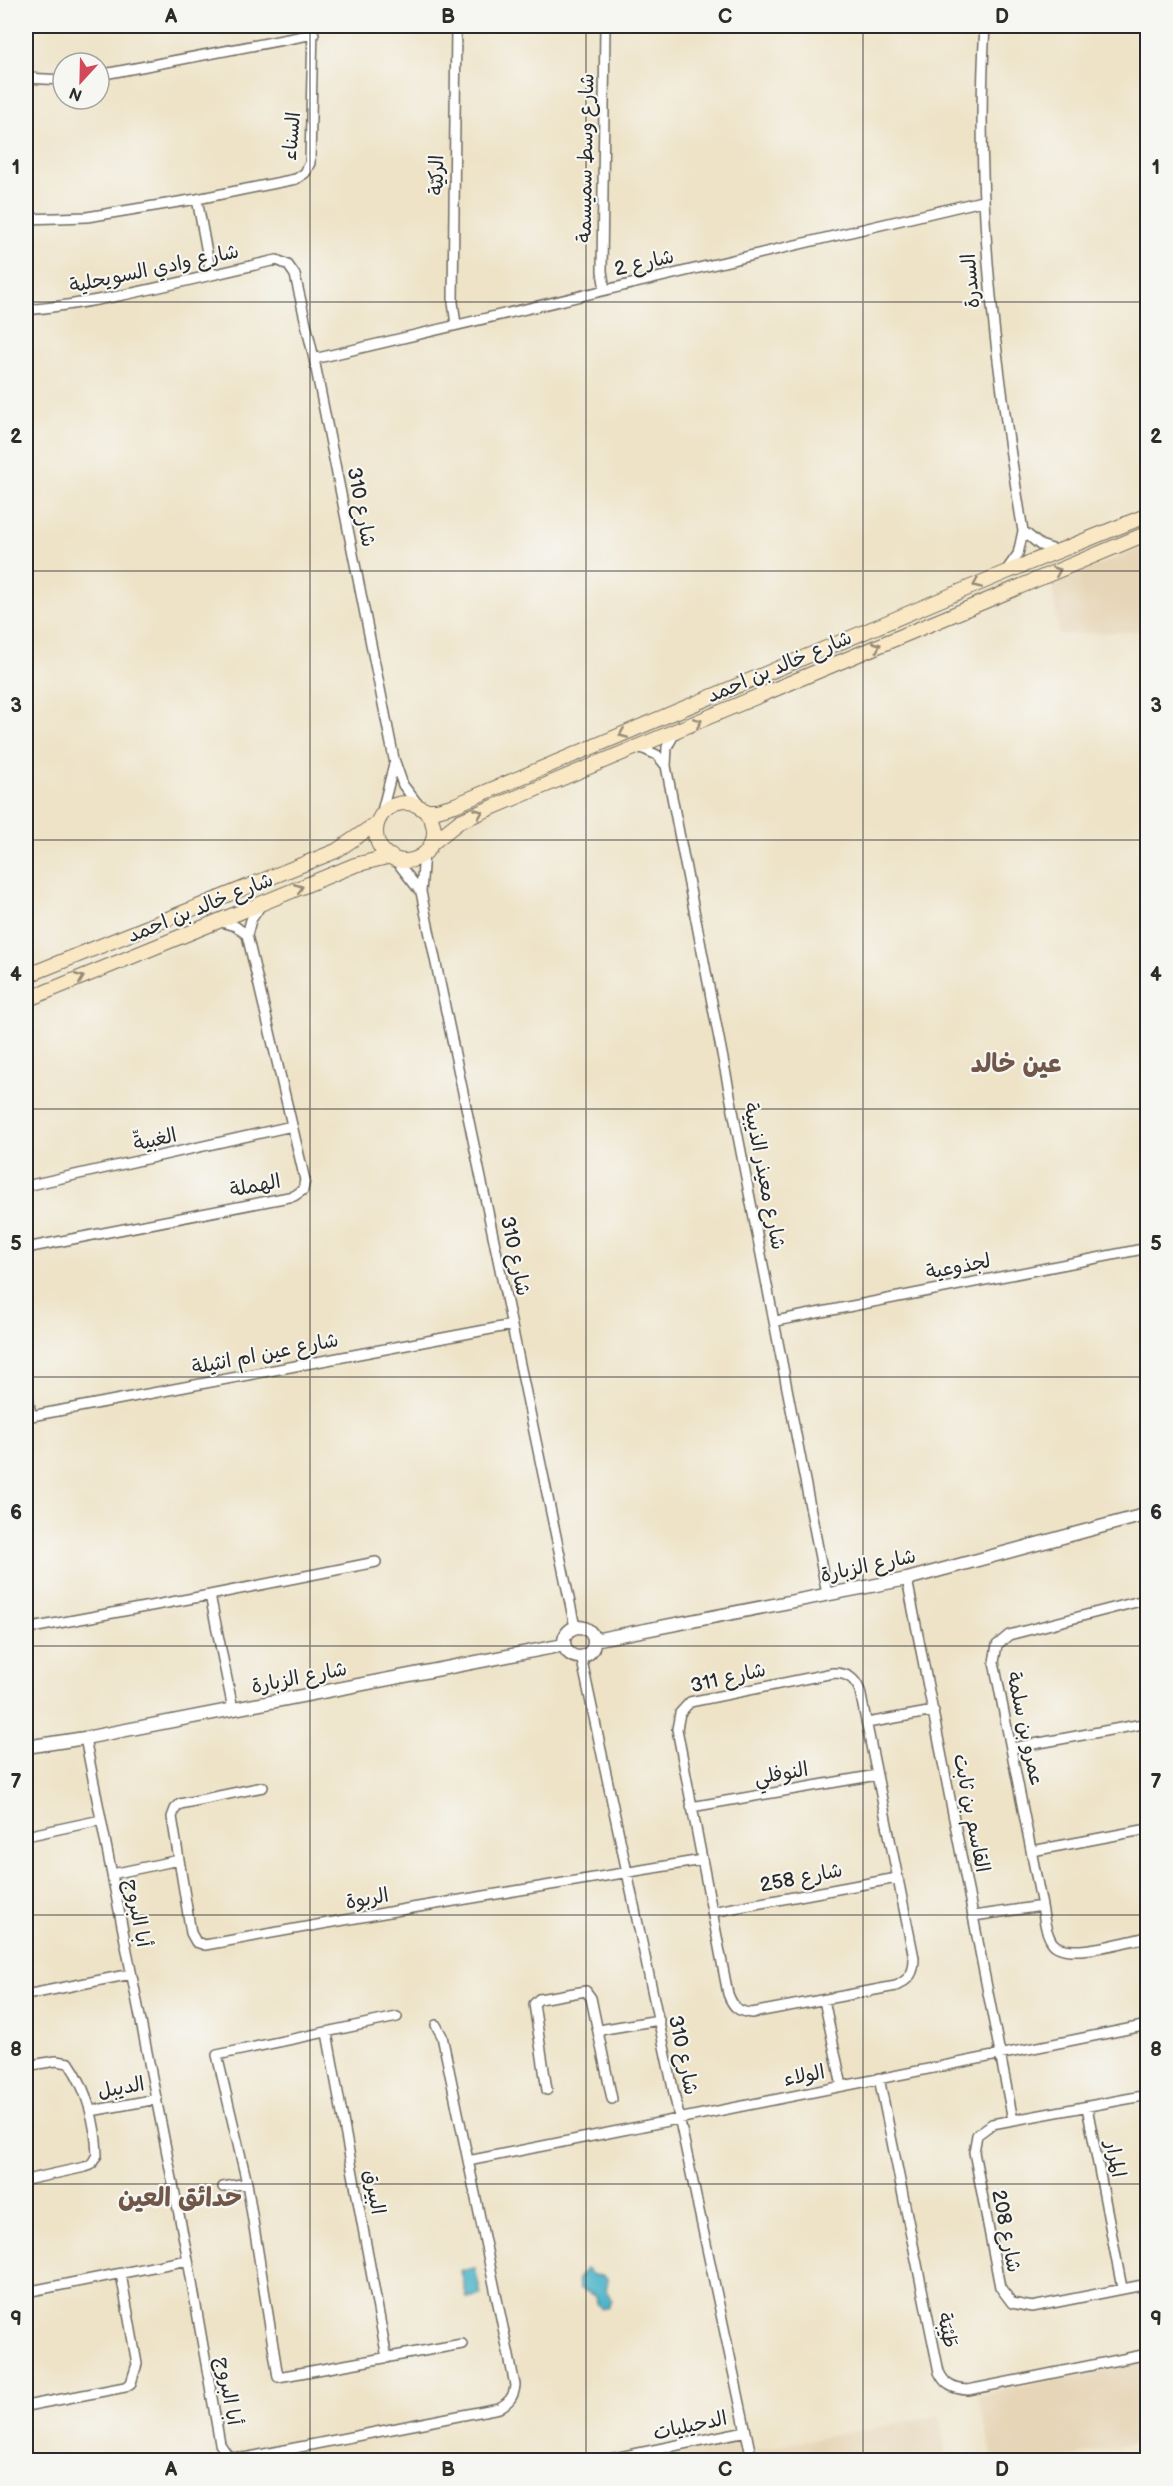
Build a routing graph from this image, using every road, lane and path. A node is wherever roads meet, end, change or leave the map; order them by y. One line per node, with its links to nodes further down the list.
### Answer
1 (456, 26): 15 (street, الركيّة)
2 (605, 26): 13 (street, شارع وسط سميسمة)
3 (985, 26): 9 (street, السدرة)
4 (314, 30): 5 (street); 8 (street, السناء)
5 (111, 72)
6 (26, 78): 7 (street)
7 (51, 79)
8 (197, 200): 10 (street, السناء); 12 (street)
9 (982, 201): 13 (street, شارع 2); 18 (street, السدرة)
10 (26, 219)
11 (288, 265): 12 (street, شارع وادي السويحلية); 16 (street, شارع 310)
12 (211, 274): 14 (street, شارع وادي السويحلية)
13 (605, 290): 15 (street, شارع 2)
14 (26, 310)
15 (456, 325): 16 (street, شارع 2)
16 (315, 359): 24 (street, شارع 310)
17 (1148, 515): 20 (main road, شارع خالد بن احمد)
18 (1023, 531): 20 (street); 21 (street, السدرة)
19 (1148, 533): 22 (main road, شارع خالد بن احمد, one-way to 19)
20 (1061, 551): 21 (main road, شارع خالد بن احمد)
21 (1004, 573): 26 (main road, شارع خالد بن احمد, one-way to 26)
22 (676, 731): 23 (main road, شارع خالد بن احمد); 25 (street, شارع معيذر الذيبية)
23 (639, 747): 25 (street); 28 (main road, شارع خالد بن احمد, one-way to 23)
24 (394, 759): 26 (street, شارع 310); 27 (street, شارع 310)
25 (666, 766): 40 (street, شارع معيذر الذيبية)
26 (422, 809): 27 (main road); 28 (main road)
27 (379, 819): 29 (main road); 34 (main road, شارع خالد بن احمد)
28 (427, 849): 29 (main road); 30 (street, شارع 310)
29 (392, 857): 30 (street, شارع 310); 31 (main road, شارع خالد بن احمد, one-way to 29)
30 (421, 892): 41 (street, شارع 310)
31 (263, 903): 32 (main road, شارع خالد بن احمد); 33 (street)
32 (218, 921): 33 (street); 35 (main road, شارع خالد بن احمد, one-way to 32)
33 (247, 935): 36 (street, الهملة)
34 (26, 976)
35 (26, 1000)
36 (292, 1126): 37 (street, الغبيةّ); 38 (street, الهملة)
37 (26, 1186)
38 (26, 1248)
39 (1148, 1248): 40 (street, لجذوعية)
40 (776, 1320): 47 (street, شارع معيذر الذيبية)
41 (512, 1325): 43 (street, شارع عين ام انثيلة); 50 (street, شارع 310)
42 (26, 1384): 43 (street)
43 (28, 1417)
44 (1148, 1514): 46 (street, شارع الزبارة)
45 (376, 1562): 48 (street)
46 (907, 1579): 47 (street, شارع الزبارة); 56 (street, القاسم بن ثابت)
47 (827, 1594): 52 (street, شارع الزبارة)
48 (210, 1595): 51 (street); 55 (street)
49 (1148, 1599): 61 (street, عمرو بن سلمة)
50 (575, 1627): 52 (street); 53 (street)
51 (26, 1629)
52 (594, 1640): 54 (street)
53 (564, 1645): 54 (street); 55 (street, شارع الزبارة)
54 (581, 1656): 72 (street, شارع 310)
55 (233, 1709): 59 (street, شارع الزبارة)
56 (934, 1711): 57 (street); 76 (street, القاسم بن ثابت)
57 (867, 1723): 62 (street, شارع 311); 64 (street, شارع 311)
58 (1148, 1723): 61 (street)
59 (85, 1738): 60 (street, شارع الزبارة); 65 (street, أبا البروج)
60 (26, 1748)
61 (1012, 1748): 68 (street, عمرو بن سلمة)
62 (877, 1775): 64 (street, النوفلي); 73 (street, شارع 311)
63 (263, 1787): 69 (street, الربوة)
64 (691, 1807): 70 (street, شارع 311)
65 (101, 1820): 67 (street); 71 (street, أبا البروج)
66 (1148, 1829): 68 (street)
67 (26, 1836)
68 (1032, 1851): 74 (street, عمرو بن سلمة)
69 (179, 1860): 71 (street); 72 (street, الربوة)
70 (702, 1860): 72 (street); 75 (street, شارع 311)
71 (112, 1874): 78 (street, أبا البروج)
72 (629, 1874): 82 (street, شارع 310)
73 (897, 1878): 75 (street, شارع 258); 80 (street, شارع 311)
74 (1042, 1905): 76 (street); 77 (street, عمرو بن سلمة)
75 (712, 1912): 80 (street, شارع 311)
76 (974, 1916): 87 (street, القاسم بن ثابت)
77 (1148, 1937)
78 (131, 1974): 79 (street); 93 (street, أبا البروج)
79 (26, 1995)
80 (824, 2000): 90 (street)
81 (397, 2017): 86 (street)
82 (659, 2019): 85 (street); 97 (street, شارع 310)
83 (436, 2025): 99 (street, أبا البروج)
84 (1148, 2025): 87 (street, الولاء)
85 (599, 2030): 91 (street); 94 (street)
86 (327, 2033): 101 (street); 110 (street, البيرق)
87 (999, 2054): 89 (street, الولاء); 98 (street)
88 (26, 2066): 96 (street, الديبل)
89 (879, 2079): 90 (street, الولاء); 109 (street, طَيْبَة)
90 (842, 2085): 97 (street, الولاء)
91 (547, 2090)
92 (1148, 2095): 95 (street, شارع 208)
93 (157, 2099): 96 (street, الديبل); 103 (street, أبا البروج)
94 (612, 2099)
95 (1088, 2107): 98 (street, شارع 208); 106 (street, المرار)
96 (91, 2111): 100 (street, الديبل)
97 (679, 2118): 99 (street, الولاء); 112 (street, شارع 310)
98 (1013, 2120): 106 (street, شارع 208)
99 (468, 2161): 103 (street, أبا البروج)
100 (26, 2180)
101 (247, 2183): 102 (street); 110 (street)
102 (223, 2187)
103 (189, 2260): 104 (street)
104 (121, 2274): 107 (street); 111 (street)
105 (1148, 2284): 106 (street, شارع 208)
106 (1122, 2288)
107 (26, 2292)
108 (462, 2344): 110 (street)
109 (1148, 2354)
110 (387, 2358)
111 (26, 2406)
112 (746, 2432): 113 (street, الدحيليات); 114 (street, شارع 310)
113 (605, 2460)
114 (752, 2460)

